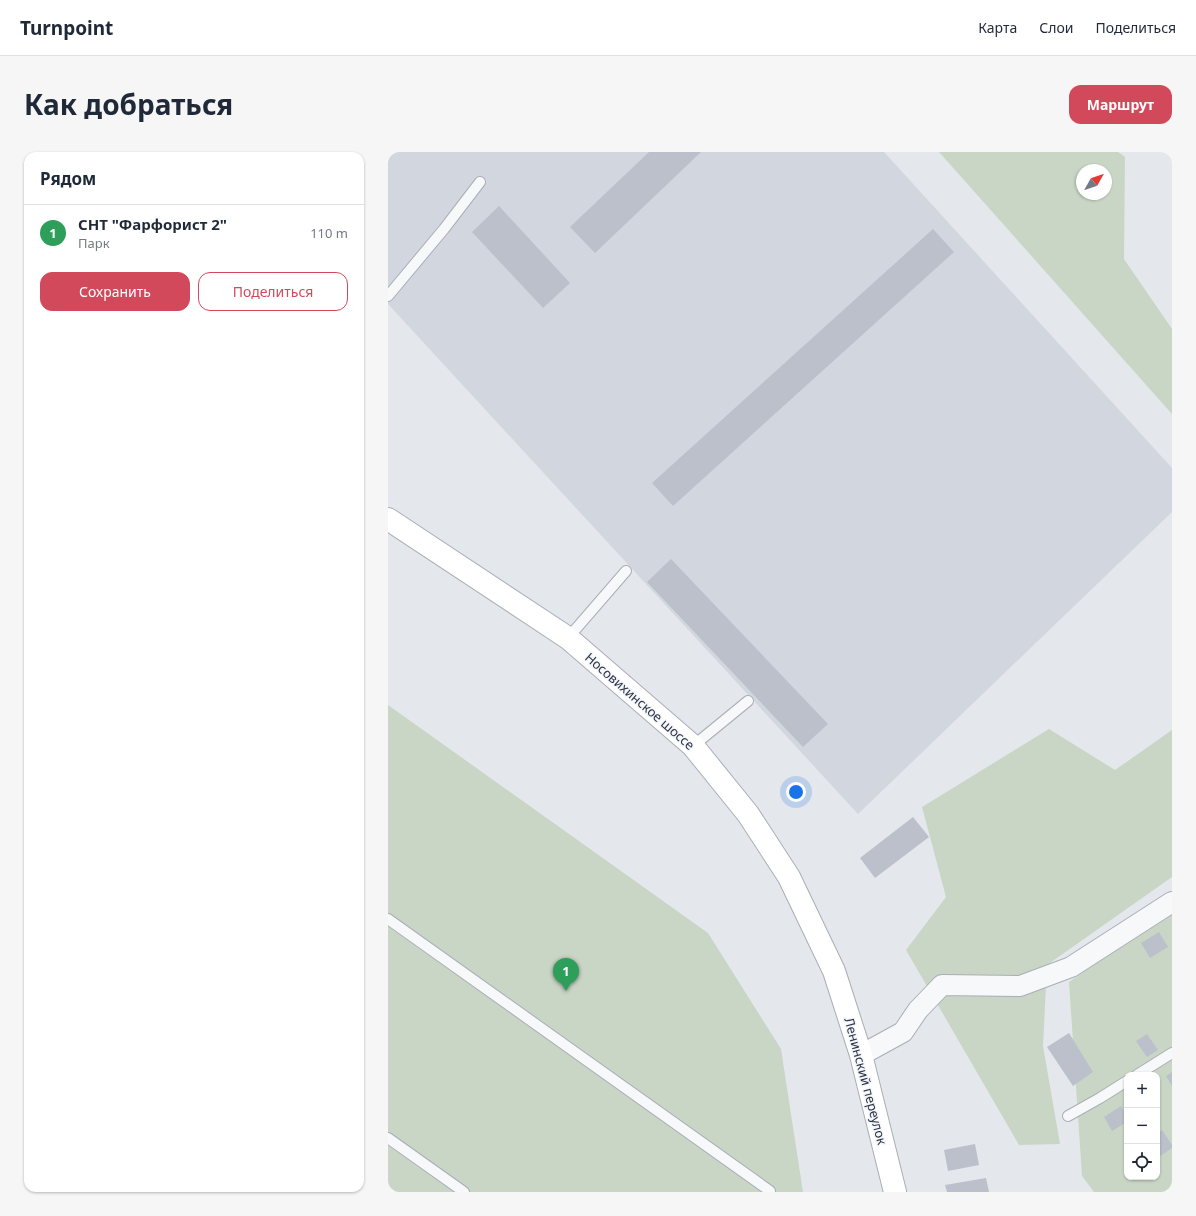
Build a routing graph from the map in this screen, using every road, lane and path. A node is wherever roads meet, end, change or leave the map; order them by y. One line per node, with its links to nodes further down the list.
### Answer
1 (480, 182): 2 (lane)
2 (388, 296)
3 (388, 519): 5 (main road, Носовихинское шоссе)
4 (626, 571): 5 (lane)
5 (568, 638): 7 (main road, Носовихинское шоссе)
6 (748, 701): 7 (lane)
7 (693, 746): 10 (main road, Носовихинское шоссе)
8 (1172, 902): 12 (street)
9 (388, 919): 17 (lane)
10 (834, 971): 12 (main road, Ленинский переулок)
11 (1172, 1053): 13 (lane)
12 (861, 1056): 19 (main road, Ленинский переулок)
13 (1142, 1072)
14 (1124, 1083): 15 (lane)
15 (1068, 1116)
16 (388, 1138): 18 (lane)
17 (770, 1191)
18 (464, 1192)
19 (895, 1192)

